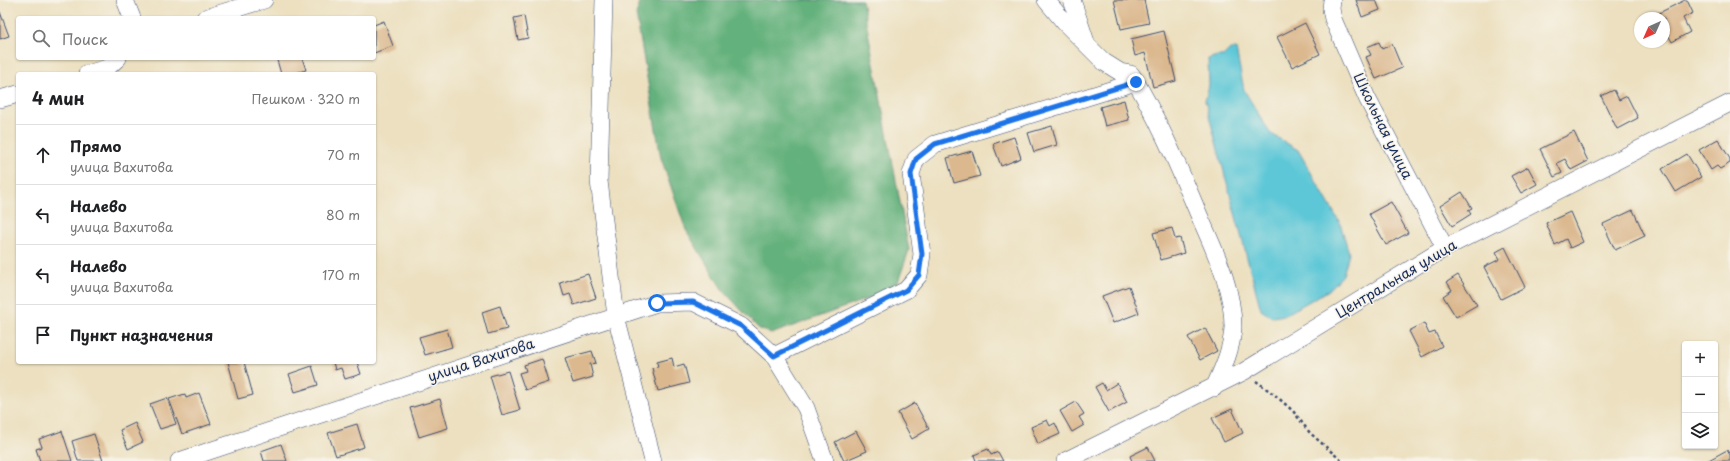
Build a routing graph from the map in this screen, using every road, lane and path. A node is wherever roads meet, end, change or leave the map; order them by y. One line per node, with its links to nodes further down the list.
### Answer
1 (125, 0): 7 (street)
2 (264, 0): 8 (street)
3 (604, 0): 17 (street)
4 (1046, 0): 9 (street)
5 (1072, 0): 9 (street)
6 (1332, 0): 16 (street, Школьная улица)
7 (131, 16)
8 (212, 16)
9 (1086, 42): 12 (street)
10 (116, 60): 11 (street)
11 (94, 72)
12 (1136, 82): 18 (street); 19 (street)
13 (16, 95): 14 (street)
14 (0, 99)
15 (1730, 103): 16 (street, Центральная улица)
16 (1445, 248): 20 (street, Центральная улица)
17 (616, 316): 19 (street, улица Вахитова); 22 (street, улица Вахитова); 24 (street)
18 (1230, 349): 20 (street); 21 (street)
19 (774, 356): 25 (street, улица Вахитова)
20 (1243, 372): 21 (street, Центральная улица); 27 (path)
21 (1214, 388): 26 (street, Центральная улица)
22 (200, 457): 23 (street, улица Вахитова)
23 (179, 461)
24 (653, 461)
25 (825, 461)
26 (1065, 461)
27 (1342, 461)

